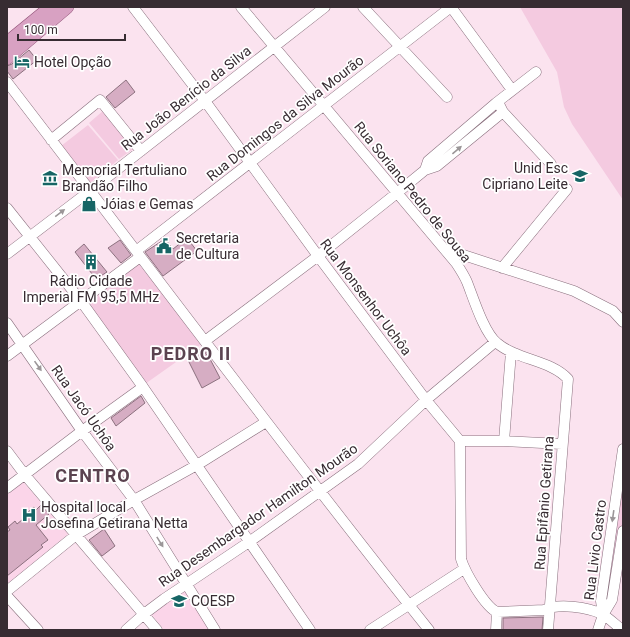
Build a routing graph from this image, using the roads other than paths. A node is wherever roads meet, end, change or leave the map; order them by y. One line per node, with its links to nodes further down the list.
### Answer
1 (51, 7): 8 (main road)
2 (67, 7): 11 (main road)
3 (133, 7): 16 (street, Rua Monsenhor Uchôa)
4 (241, 7): 9 (street, Rua Soriano Pedro de Sousa)
5 (325, 7): 9 (street, Rua João Benício da Silva)
6 (363, 7): 10 (street)
7 (451, 7): 10 (street, Rua Domingos da Silva Mourão); 14 (street)
8 (7, 43)
9 (274, 46): 16 (street, Rua João Benício da Silva); 18 (street, Rua Soriano Pedro de Sousa)
10 (401, 47): 15 (street); 18 (street, Rua Domingos da Silva Mourão)
11 (7, 58)
12 (536, 72): 14 (street)
13 (7, 82): 20 (street)
14 (512, 90): 17 (street)
15 (448, 97)
16 (205, 101): 21 (street, Rua João Benício da Silva); 22 (street, Rua Monsenhor Uchôa)
17 (496, 103): 19 (street); 24 (street)
18 (323, 105): 22 (street, Rua Domingos da Silva Mourão); 27 (street, Rua Soriano Pedro de Sousa)
19 (503, 112): 23 (street); 24 (street, one-way to 19)
20 (51, 140): 21 (street); 26 (street)
21 (141, 151): 26 (street, Rua João Benício da Silva)
22 (249, 163): 32 (street, Rua Domingos da Silva Mourão); 33 (street, Rua Monsenhor Uchôa)
23 (551, 164)
24 (425, 170): 27 (street)
25 (567, 189): 34 (street)
26 (91, 190): 29 (street, Rua João Benício da Silva, one-way to 26); 32 (street)
27 (397, 193): 30 (street, Rua Soriano Pedro de Sousa); 33 (street)
28 (7, 208): 29 (street)
29 (29, 236): 31 (street, Rua João Benício da Silva); 35 (street)
30 (445, 249): 34 (street); 39 (street, Rua Soriano Pedro de Sousa)
31 (7, 254)
32 (138, 254): 35 (street, Rua Domingos da Silva Mourão); 38 (street)
33 (318, 256): 38 (street); 45 (street, Rua Monsenhor Uchôa)
34 (502, 268): 36 (street)
35 (81, 301): 40 (street, Rua Domingos da Silva Mourão); 44 (street)
36 (623, 322)
37 (7, 323): 40 (street, Rua Jacó Uchôa)
38 (205, 341): 46 (street)
39 (495, 342): 41 (street, Rua Soriano Pedro de Sousa); 45 (street, Rua Desembargador Hamilton Mourão)
40 (23, 344): 42 (street, Rua Domingos da Silva Mourão); 47 (street, Rua Jacó Uchôa, one-way to 47)
41 (511, 352): 43 (street, Rua Soriano Pedro de Sousa); 49 (street)
42 (7, 356)
43 (568, 379): 50 (street, Rua Epifânio Getirana)
44 (143, 387): 47 (street); 53 (street)
45 (426, 400): 48 (street, Rua Monsenhor Uchôa); 56 (street, Rua Desembargador Hamilton Mourão)
46 (266, 422): 53 (street); 56 (street)
47 (82, 431): 54 (street); 57 (street, Rua Jacó Uchôa)
48 (460, 441): 49 (street); 61 (street)
49 (504, 441): 50 (street)
50 (562, 444): 66 (street, Rua Epifânio Getirana)
51 (623, 449): 69 (street, Rua Livio Castro, one-way to 69)
52 (7, 450): 54 (street)
53 (197, 465): 57 (street); 60 (street)
54 (25, 475): 55 (street); 59 (street)
55 (7, 488)
56 (319, 491): 60 (street, Rua Desembargador Hamilton Mourão); 65 (street)
57 (134, 500): 59 (street); 62 (street, Rua Jacó Uchôa, one-way to 62)
58 (623, 531): 69 (street, Rua Livio Castro)
59 (76, 535): 63 (street); 68 (street)
60 (249, 542): 62 (street, Rua Desembargador Hamilton Mourão); 74 (street)
61 (464, 569): 65 (street); 67 (street)
62 (185, 584): 68 (street, Rua Desembargador Hamilton Mourão); 73 (street, Rua Jacó Uchôa)
63 (7, 591)
64 (7, 596): 70 (street)
65 (408, 605): 75 (street); 76 (street)
66 (550, 608): 67 (street); 69 (street); 78 (street, Rua Epifânio Getirana)
67 (497, 612): 77 (street)
68 (144, 614): 71 (street, Rua Desembargador Hamilton Mourão); 72 (street)
69 (603, 615): 79 (street); 80 (street)
70 (38, 630)
71 (126, 630)
72 (157, 630)
73 (215, 630)
74 (310, 630)
75 (370, 630)
76 (428, 630)
77 (496, 630)
78 (548, 630)
79 (598, 630)
80 (622, 630)

